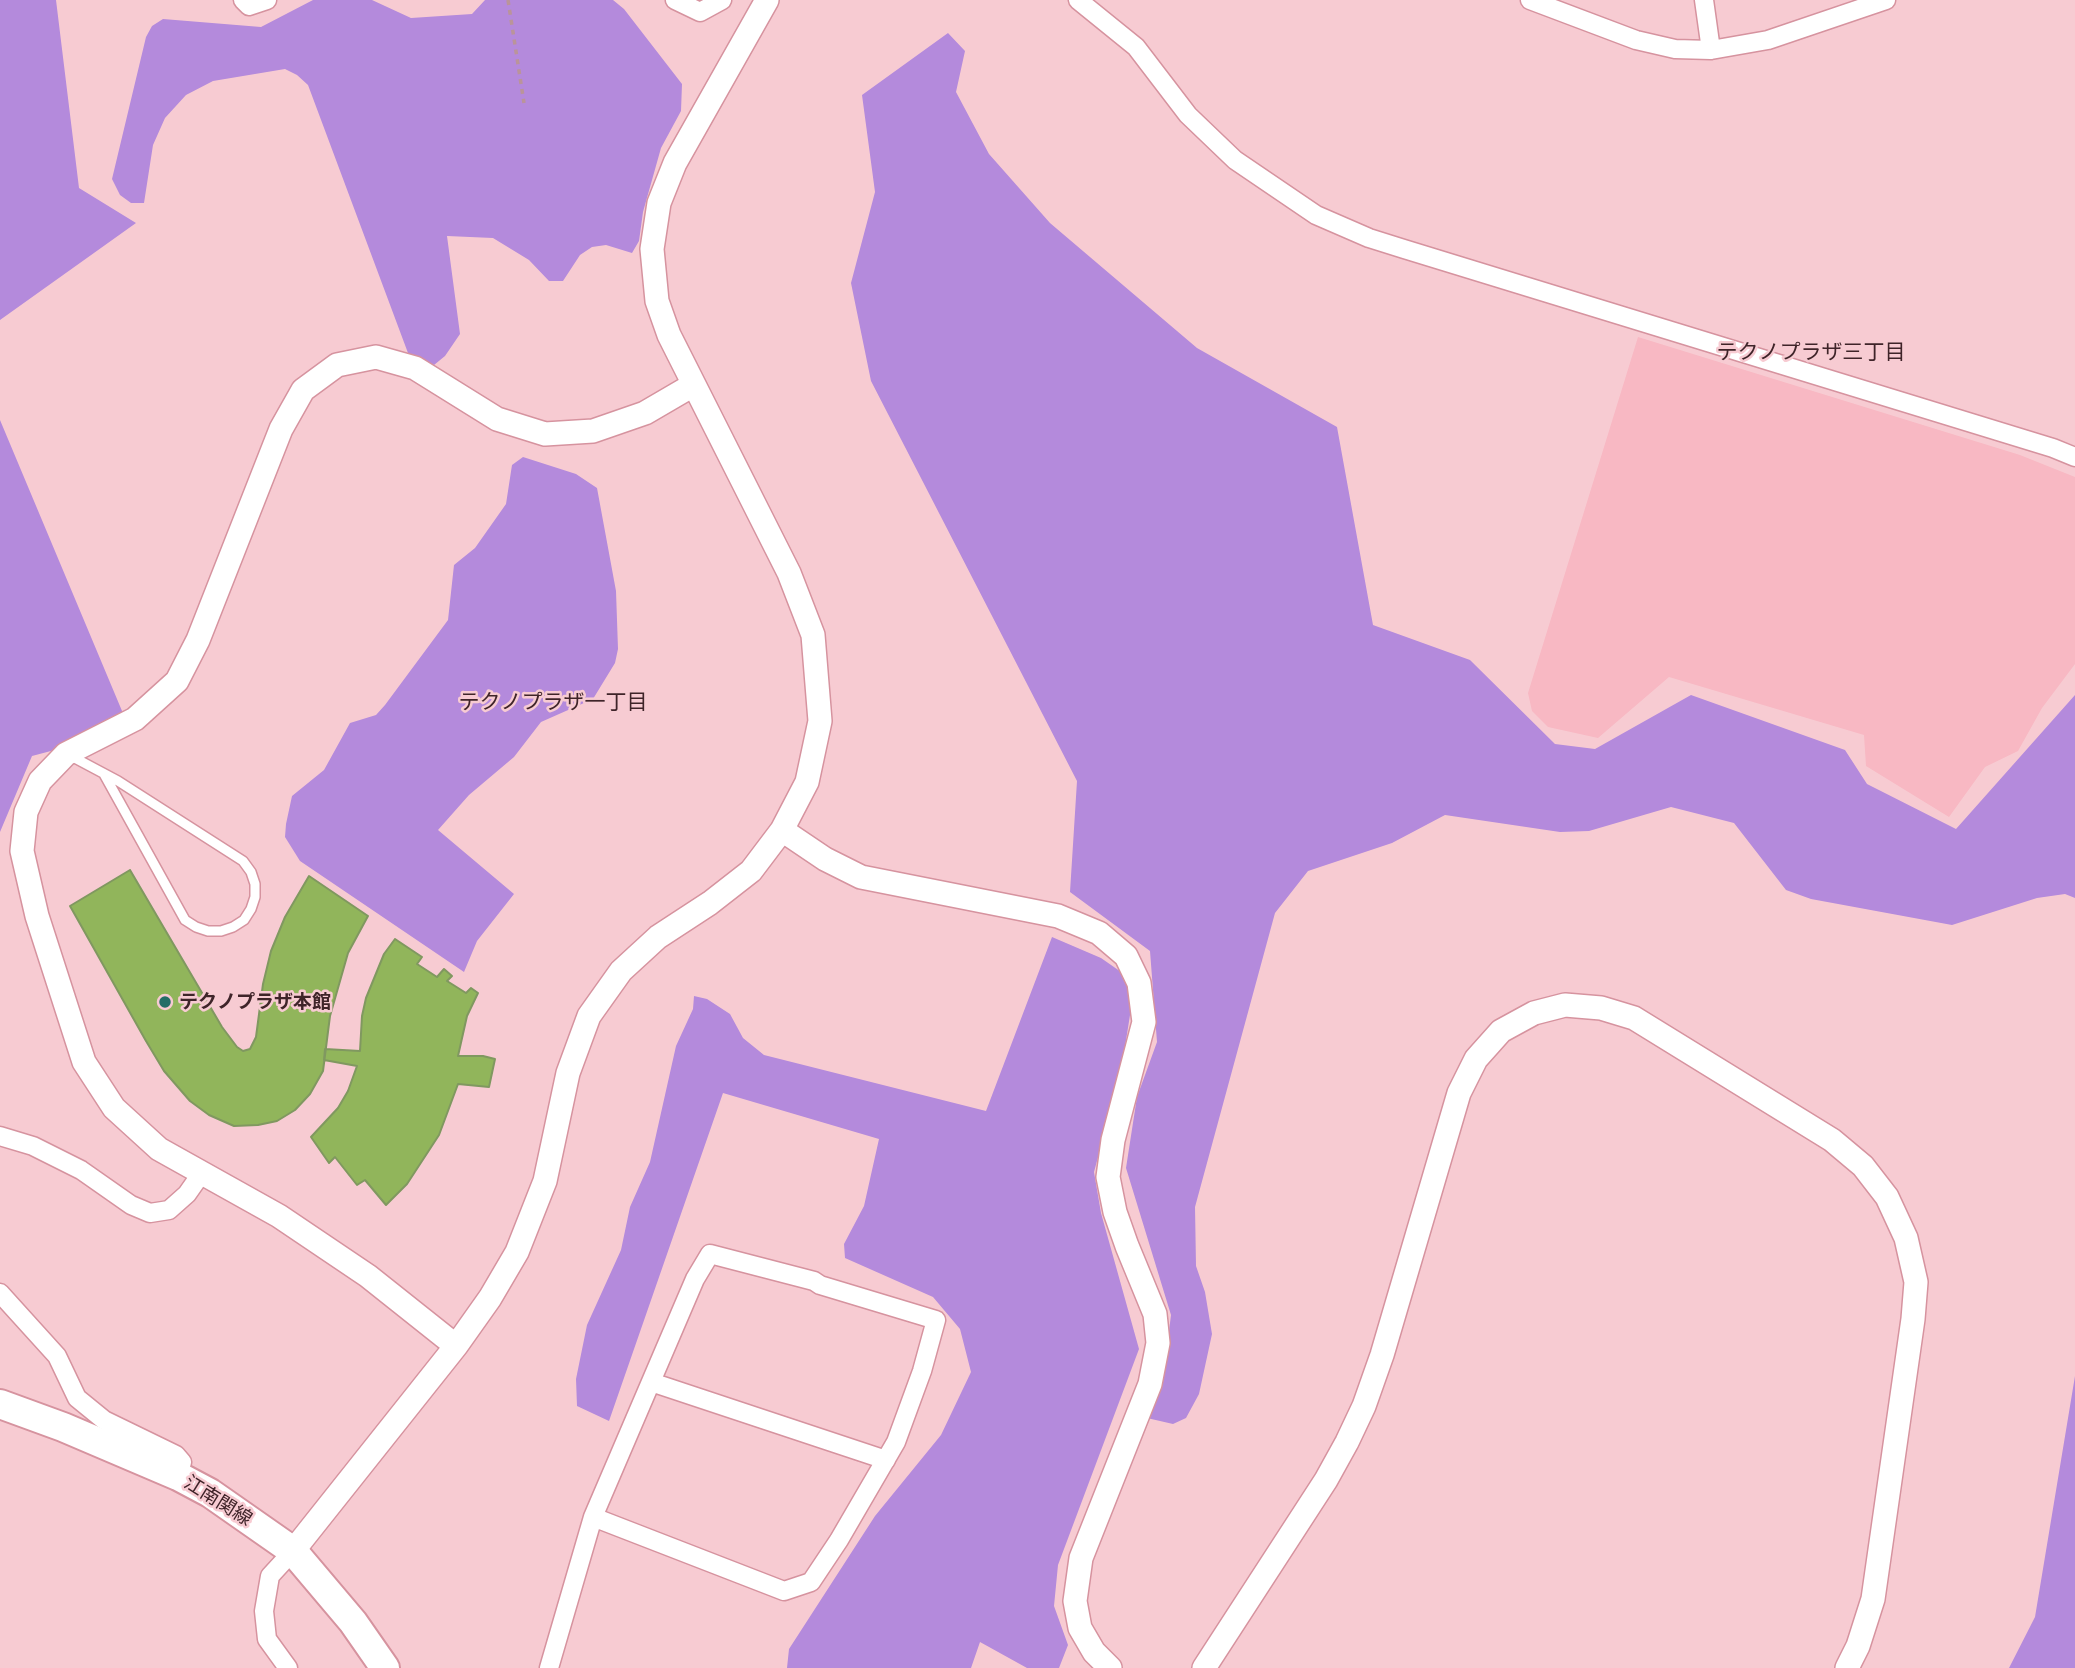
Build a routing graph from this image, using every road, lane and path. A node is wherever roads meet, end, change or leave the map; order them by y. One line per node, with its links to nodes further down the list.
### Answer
1 (243, 0): 2 (street)
2 (267, 0)
3 (508, 0): 12 (path)
4 (674, 0): 5 (street)
5 (722, 0)
6 (767, 0): 13 (street)
7 (1530, 0): 11 (street)
8 (1704, 0): 11 (street)
9 (1886, 0): 11 (street)
10 (1082, 1): 14 (street)
11 (1711, 50)
12 (524, 103)
13 (693, 384): 15 (street); 17 (street)
14 (2075, 457)
15 (66, 754): 16 (lane); 19 (street)
16 (104, 774): 16 (lane)
17 (782, 830): 21 (street); 32 (street)
18 (0, 1136): 19 (street)
19 (201, 1174): 21 (street)
20 (0, 1293): 25 (street)
21 (456, 1346): 27 (street)
22 (651, 1382): 24 (street); 24 (street); 26 (street)
23 (0, 1404): 25 (main road, 江南関線)
24 (886, 1460): 26 (street)
25 (178, 1476): 27 (main road, 江南関線)
26 (593, 1517): 31 (street)
27 (293, 1551): 28 (street); 30 (main road, 江南関線)
28 (282, 1661): 29 (street)
29 (262, 1668)
30 (385, 1668)
31 (549, 1668)
32 (1110, 1668)
33 (1204, 1668): 34 (street)
34 (1847, 1668)

